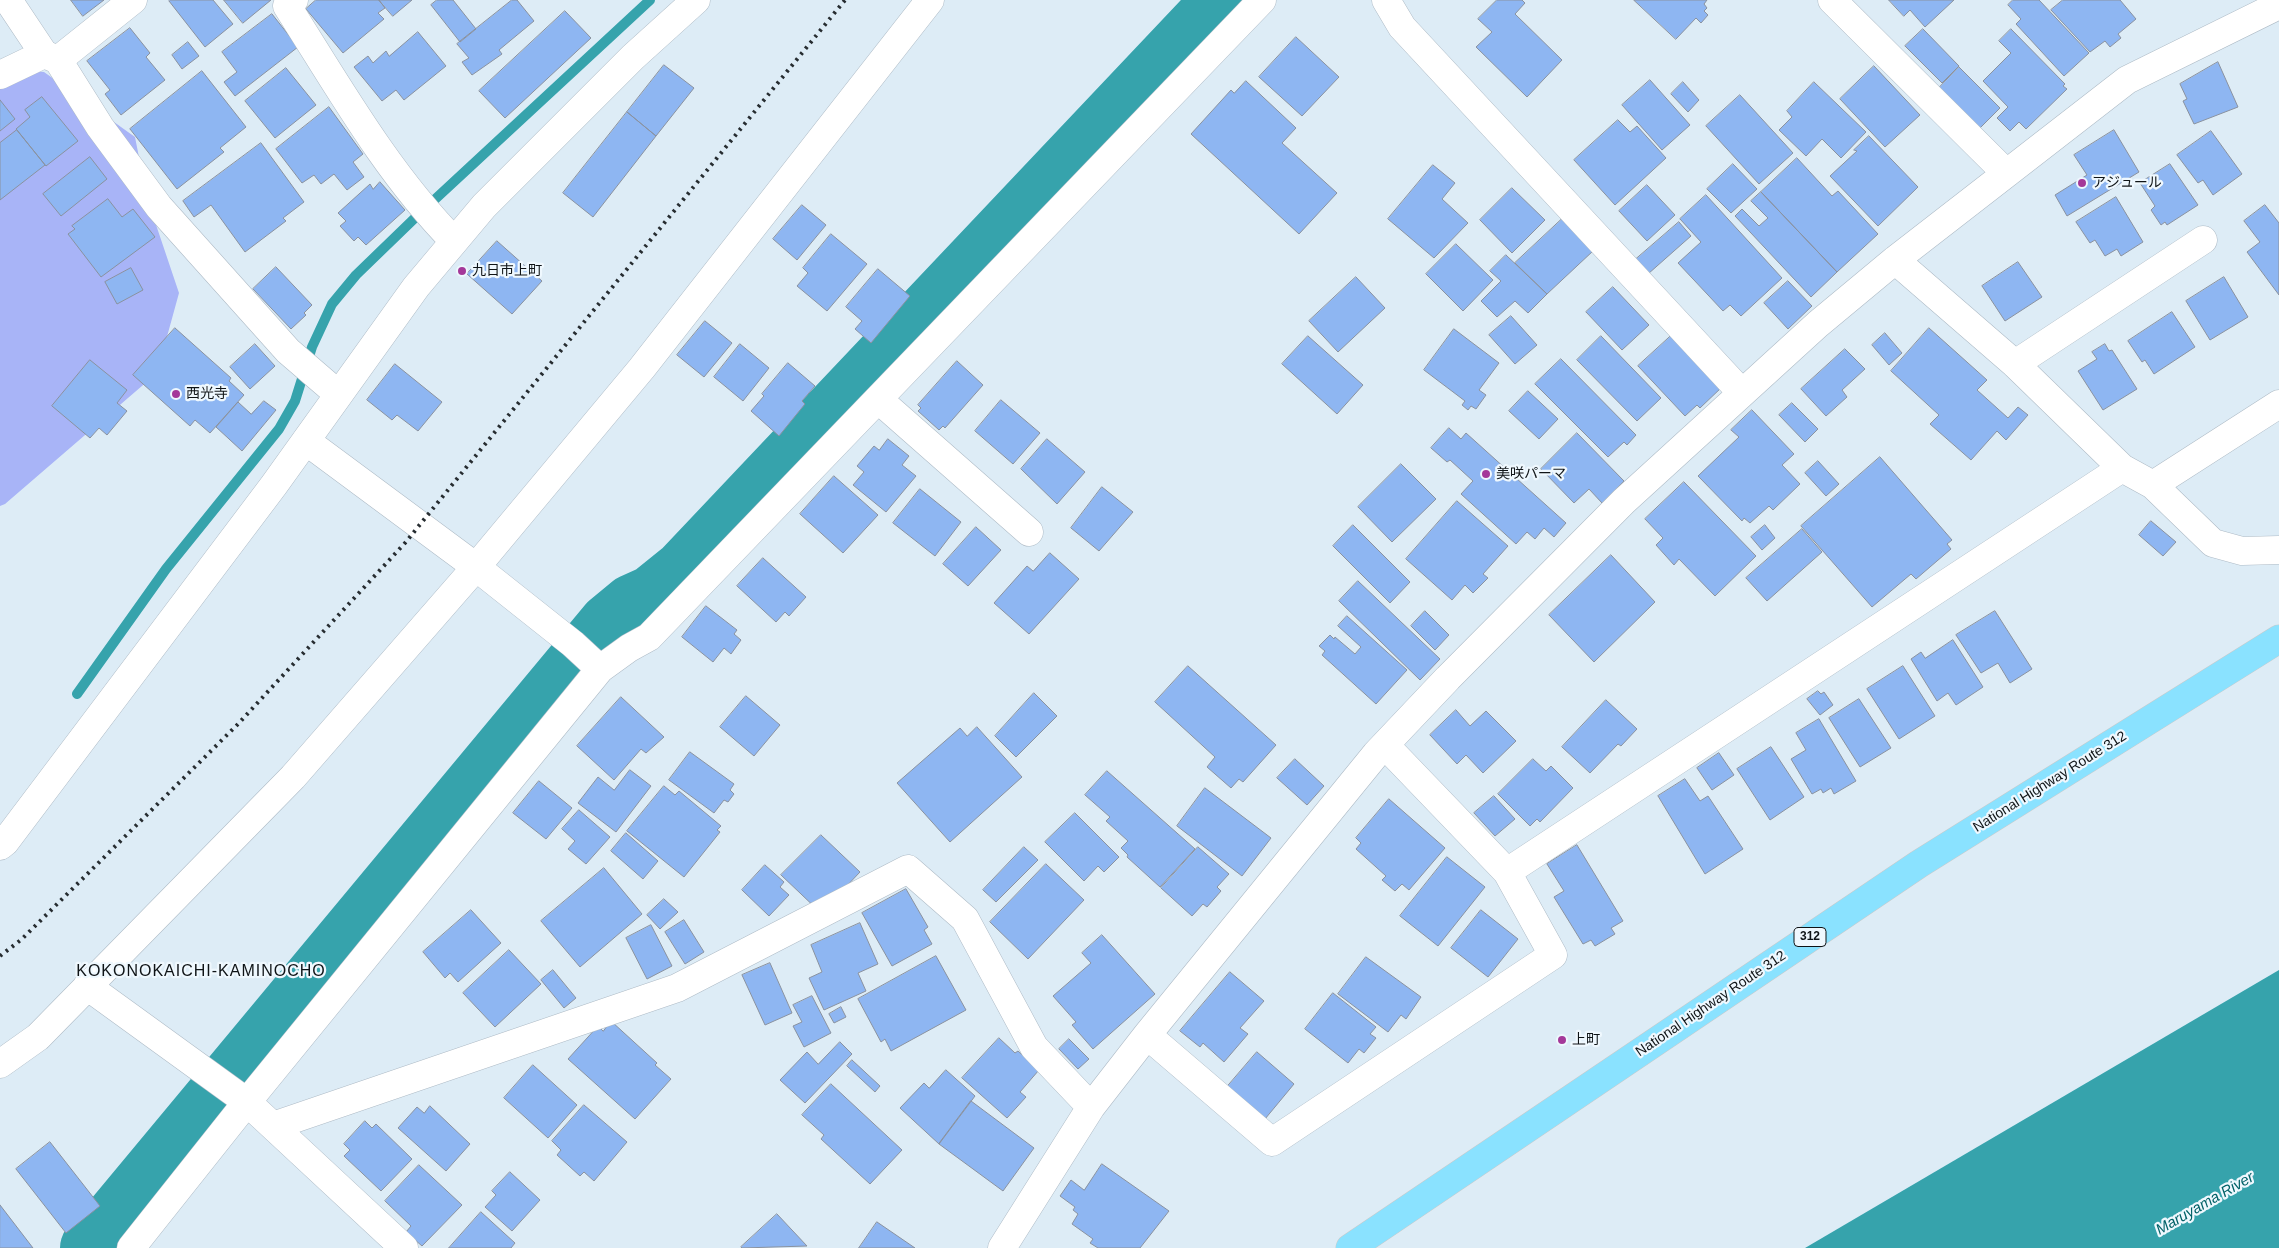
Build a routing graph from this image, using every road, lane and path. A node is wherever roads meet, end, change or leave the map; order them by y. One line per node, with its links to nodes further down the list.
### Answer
1 (8, 0): 10 (street)
2 (134, 0): 10 (street)
3 (294, 0): 14 (street)
4 (696, 0): 14 (street)
5 (930, 0): 26 (street)
6 (1262, 0): 19 (street)
7 (1386, 0): 17 (street)
8 (1832, 0): 12 (street)
9 (2279, 5): 12 (street)
10 (51, 57): 11 (street); 18 (street)
11 (0, 75)
12 (2005, 172): 15 (street)
13 (2203, 240): 16 (street)
14 (454, 241): 18 (street)
15 (1895, 260): 16 (street); 17 (street)
16 (2014, 364): 22 (street)
17 (1742, 393): 29 (street)
18 (338, 394): 21 (street)
19 (879, 400): 24 (street); 28 (street)
20 (2279, 404): 23 (street)
21 (306, 441): 26 (street); 30 (street)
22 (2122, 468): 23 (street); 31 (street)
23 (2153, 485): 25 (street)
24 (1029, 532)
25 (2279, 550)
26 (476, 567): 28 (street); 32 (street)
27 (2279, 639): 41 (highway, National Highway Route 312 / 312)
28 (588, 658): 35 (street)
29 (1385, 744): 31 (street); 33 (street)
30 (0, 846)
31 (1508, 872): 33 (street)
32 (86, 986): 34 (street); 35 (street)
33 (1147, 1035): 36 (street)
34 (0, 1064)
35 (241, 1098): 37 (street); 38 (street)
36 (1091, 1107): 37 (street); 40 (street)
37 (273, 1126): 39 (street)
38 (132, 1248)
39 (404, 1248)
40 (1002, 1248)
41 (1350, 1248)

